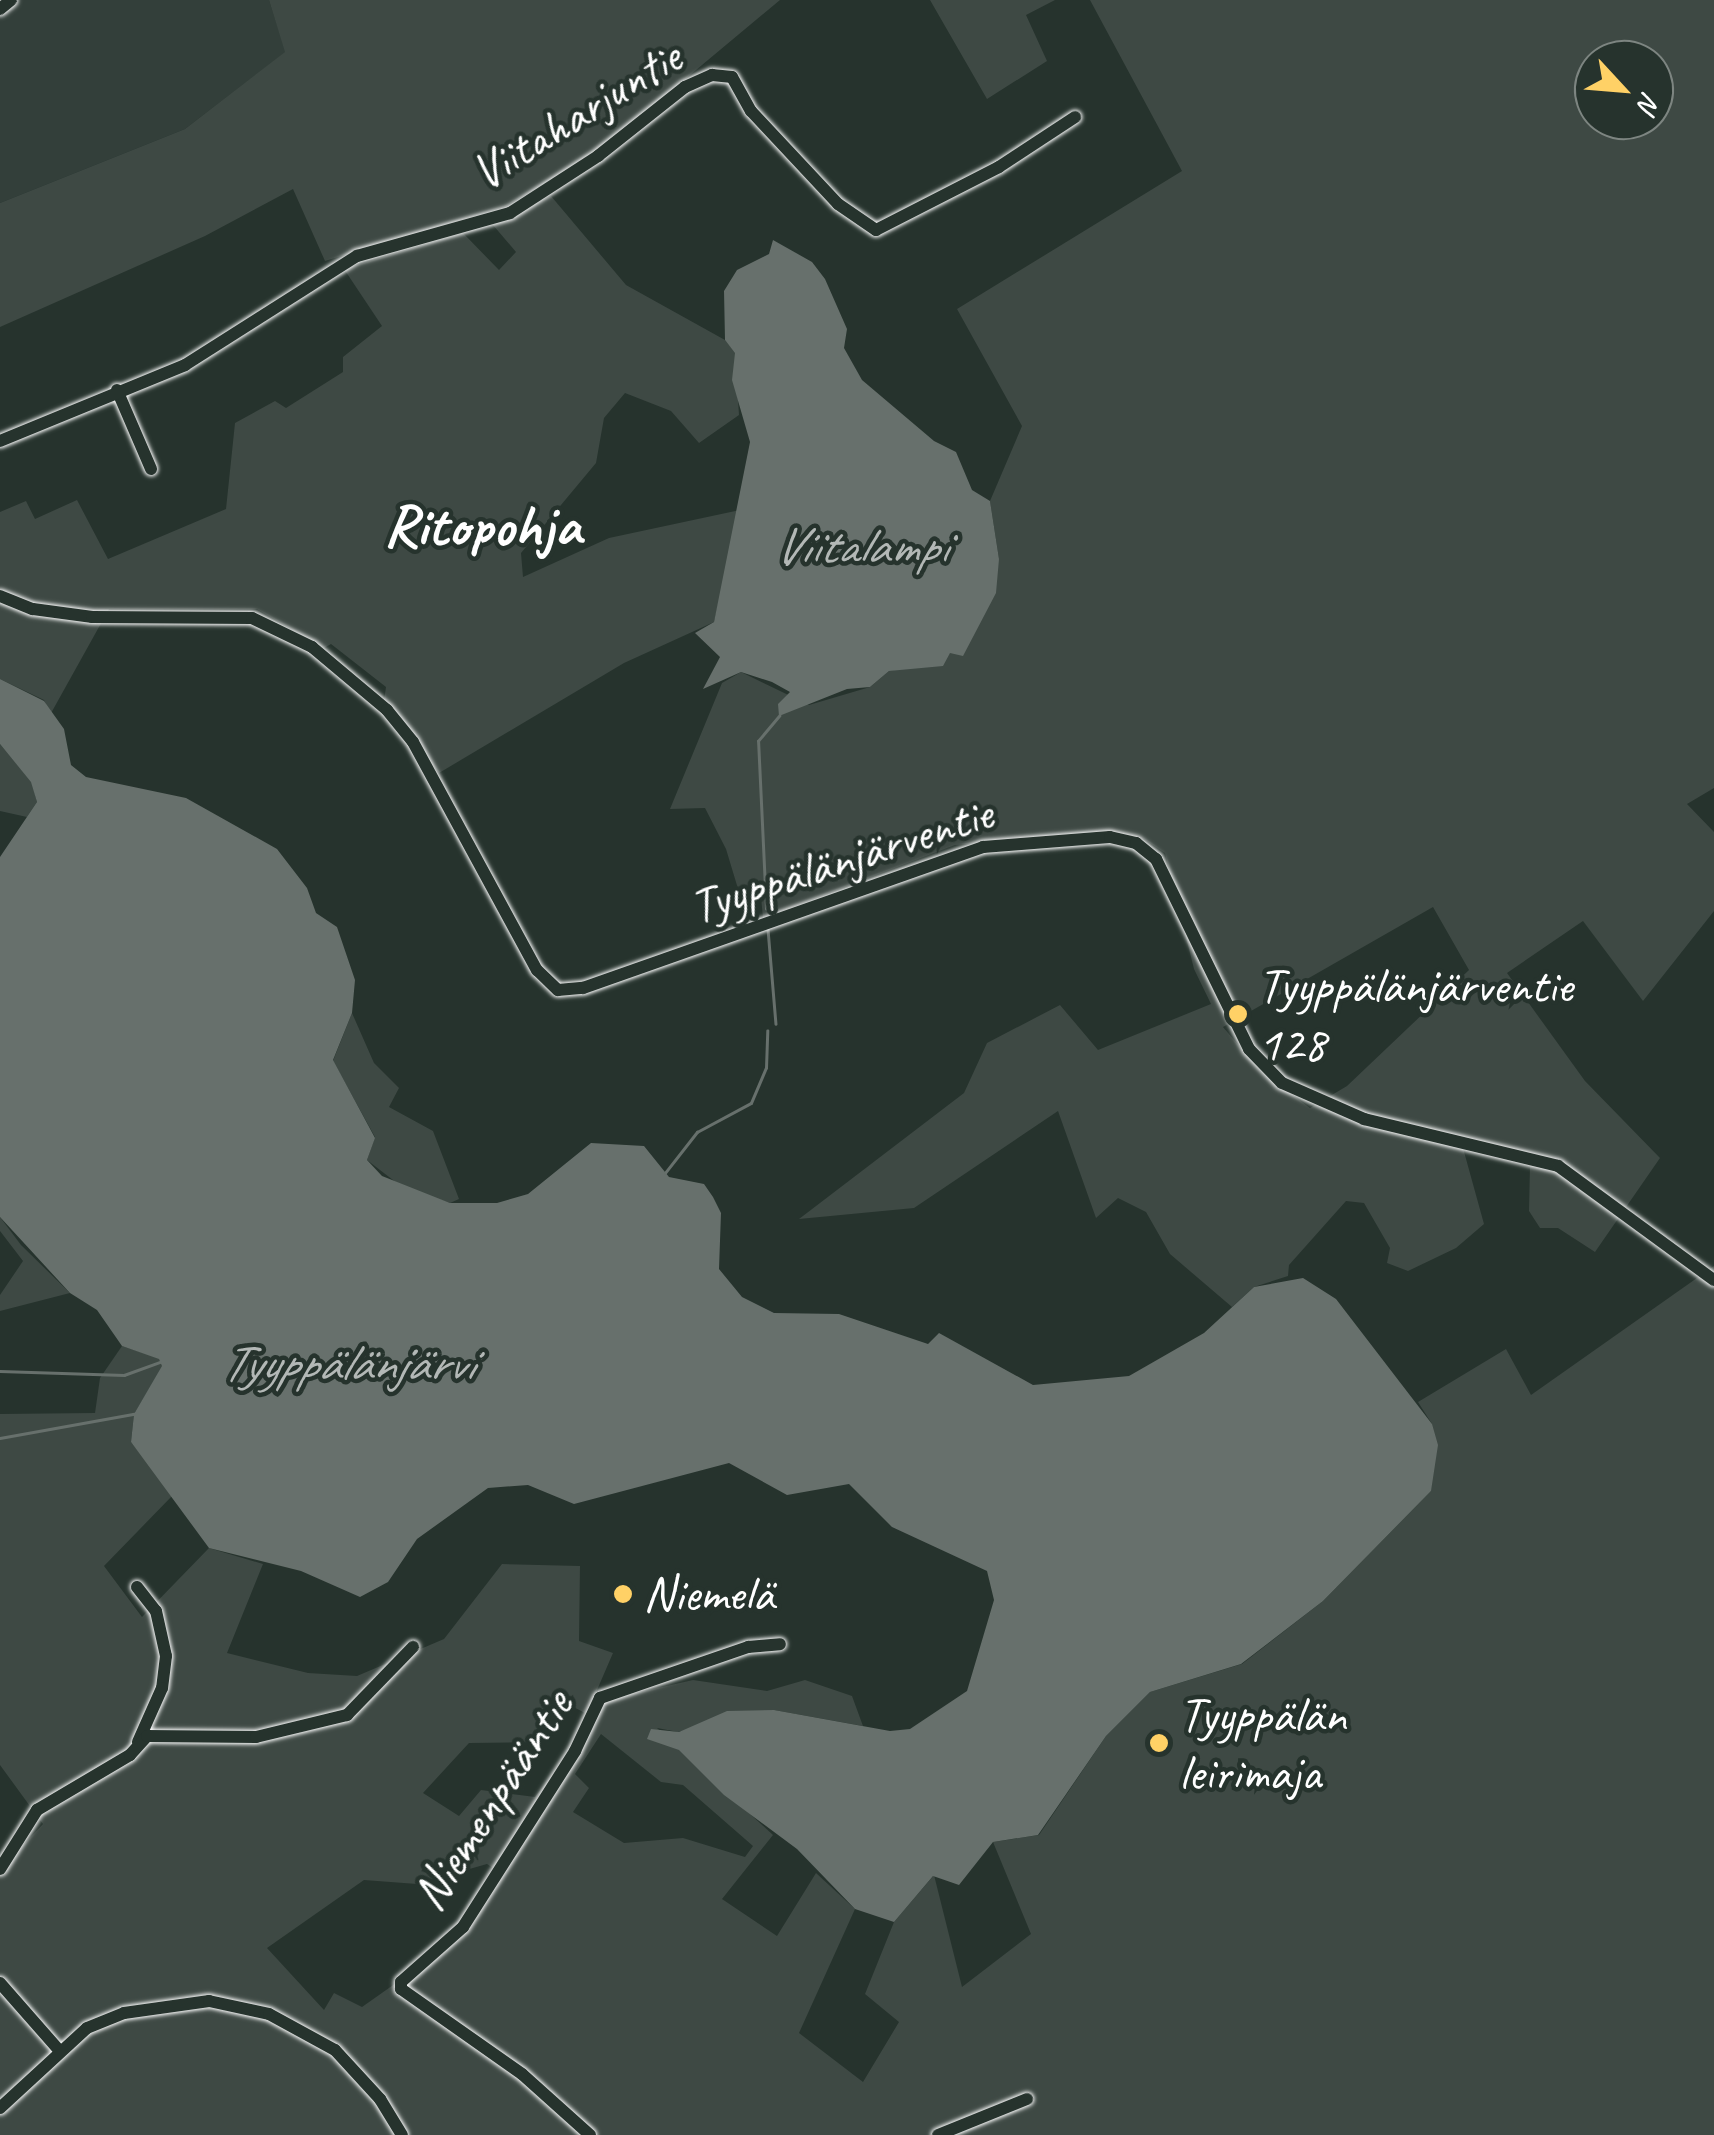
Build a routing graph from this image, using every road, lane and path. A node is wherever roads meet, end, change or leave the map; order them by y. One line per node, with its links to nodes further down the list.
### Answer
1 (12, 0): 2 (street)
2 (0, 9)
3 (1075, 116): 4 (street, Viitaharjuntie)
4 (117, 390): 5 (street, Viitaharjuntie); 6 (street)
5 (0, 442)
6 (151, 469)
7 (0, 596): 8 (street, Tyyppälänjärventie)
8 (1714, 1280)
9 (137, 1587): 12 (street)
10 (780, 1644): 19 (street, Niemenpääntie)
11 (413, 1647): 12 (street)
12 (138, 1744): 13 (street)
13 (0, 1869)
14 (0, 1983): 15 (street)
15 (58, 2050): 17 (street); 18 (street)
16 (1027, 2099): 20 (street)
17 (0, 2108)
18 (402, 2135)
19 (590, 2135)
20 (938, 2135)

